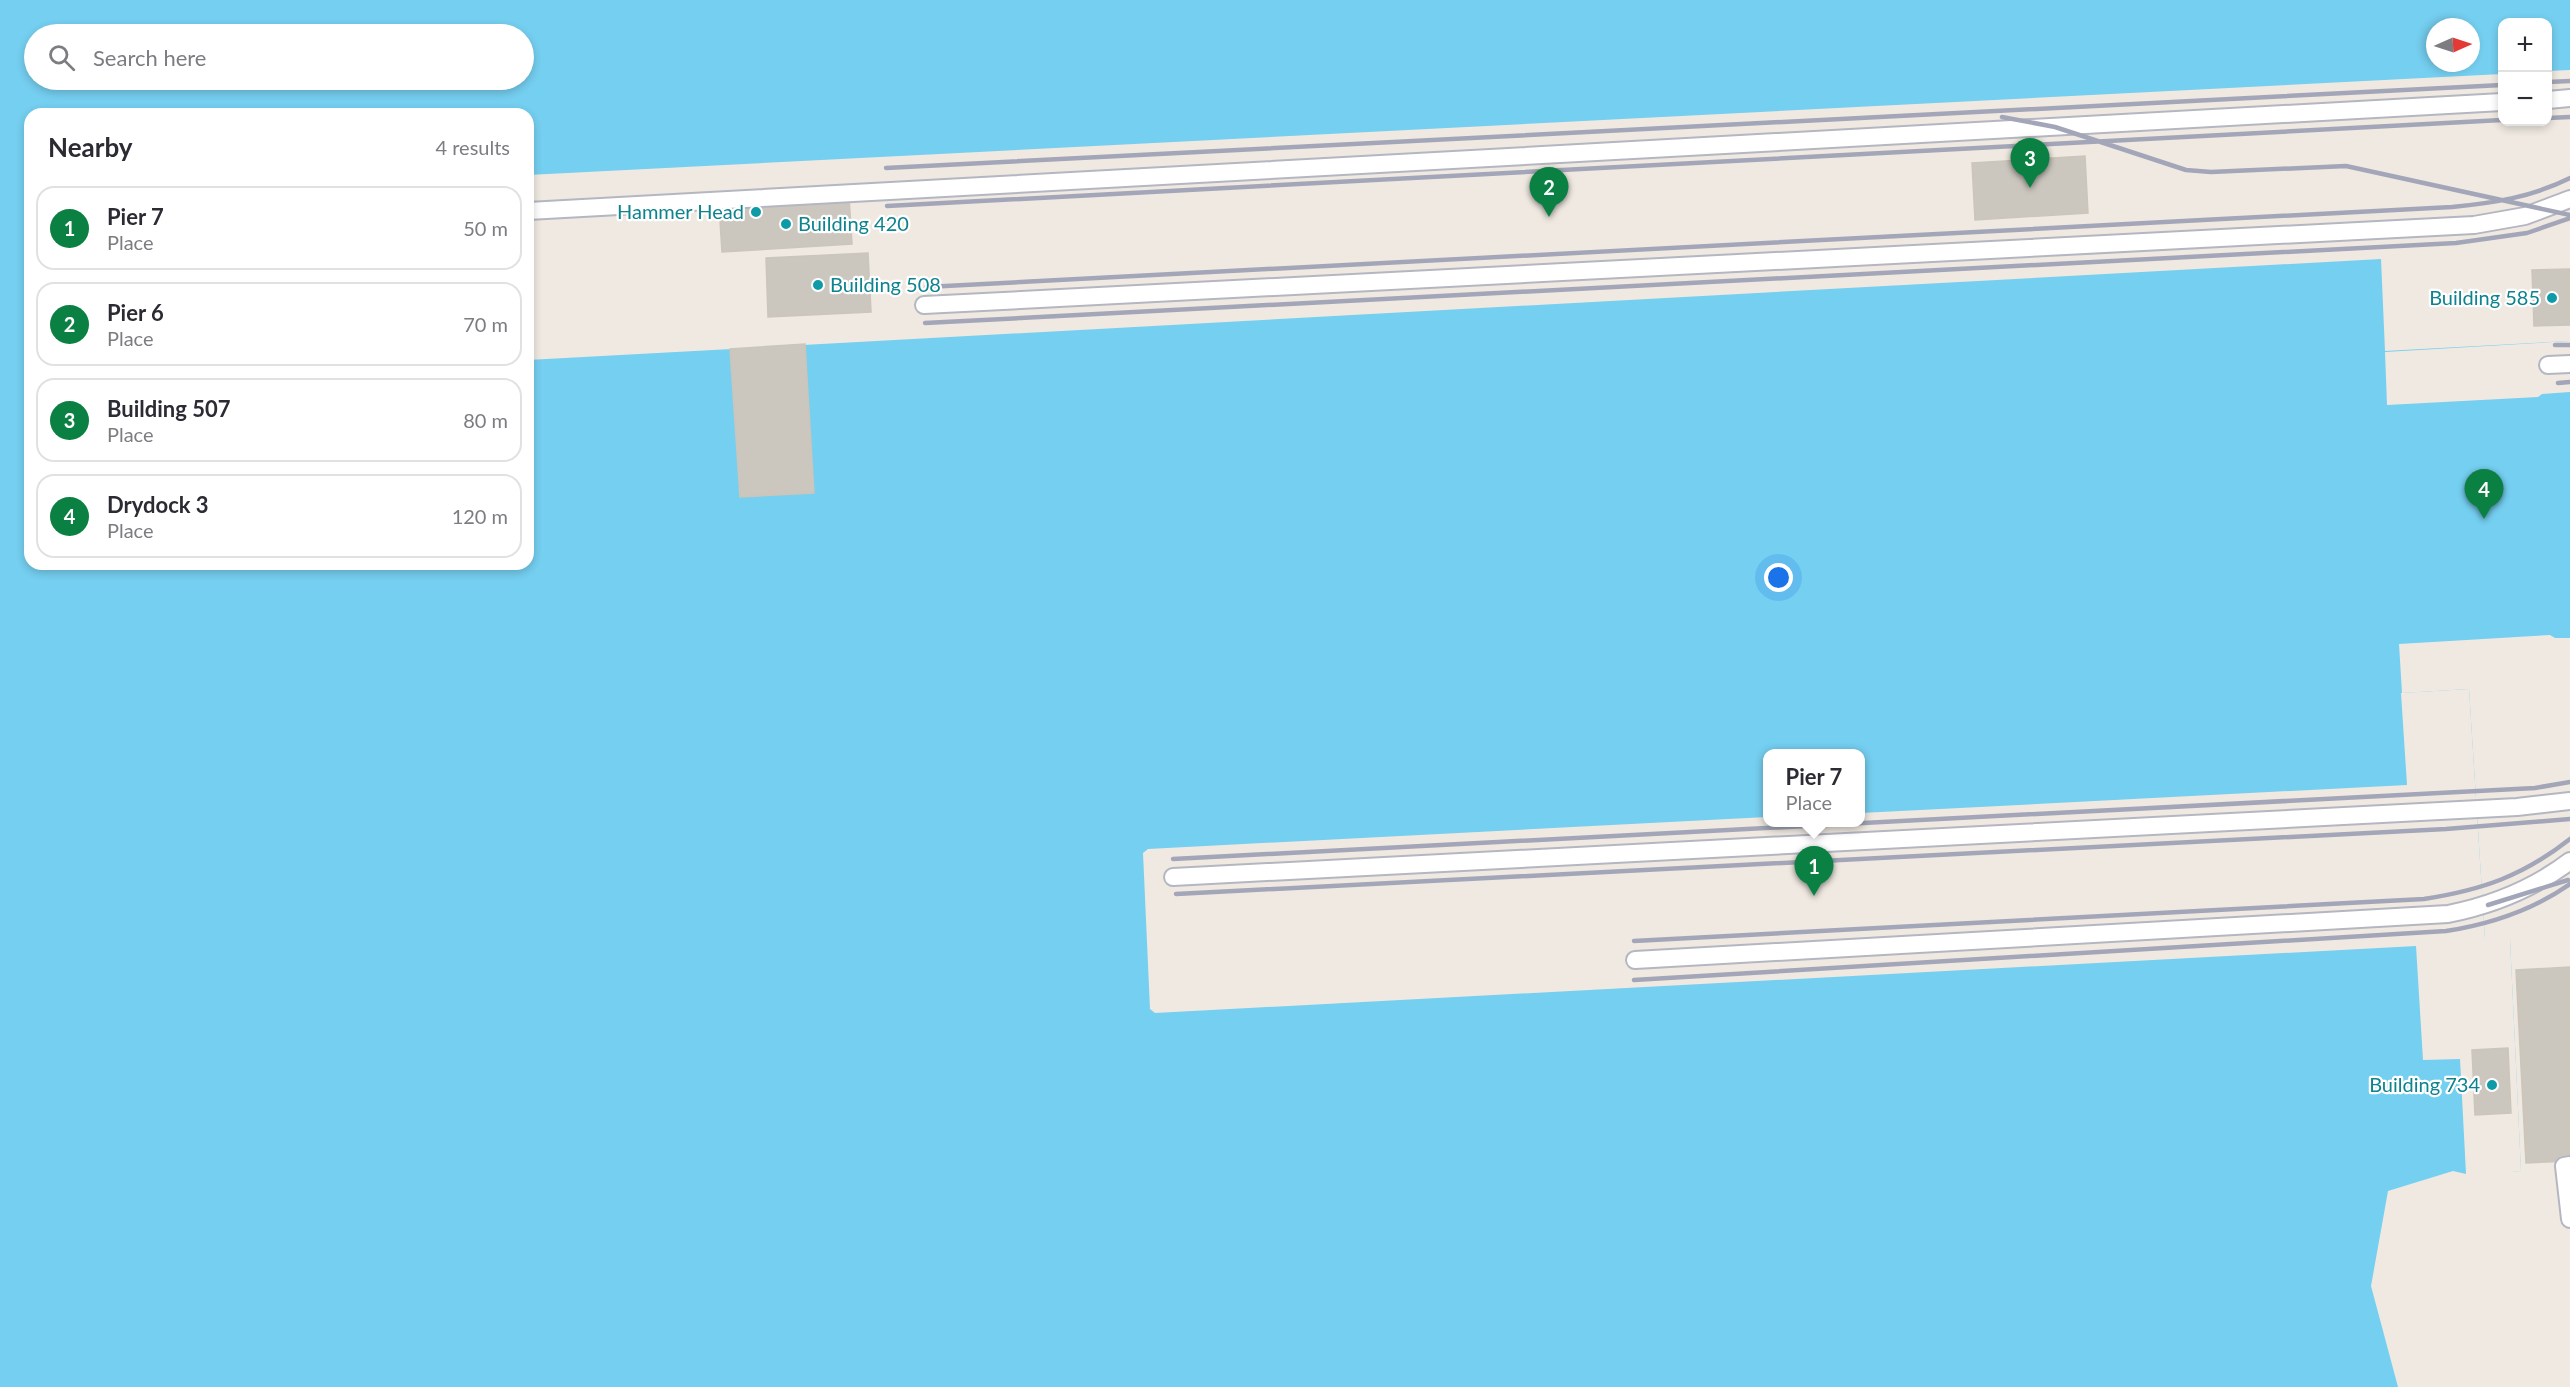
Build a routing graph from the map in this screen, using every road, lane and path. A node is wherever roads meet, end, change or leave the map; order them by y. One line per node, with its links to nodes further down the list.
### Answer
1 (2570, 98): 2 (lane)
2 (2552, 100)
3 (2498, 102): 5 (lane)
4 (2570, 199): 6 (lane)
5 (534, 211)
6 (924, 305)
7 (2570, 364): 8 (lane)
8 (2547, 365)
9 (2570, 801): 11 (lane)
10 (2570, 861): 12 (lane)
11 (1173, 877)
12 (1635, 960)
13 (2567, 1166): 14 (lane)
14 (2570, 1219)

